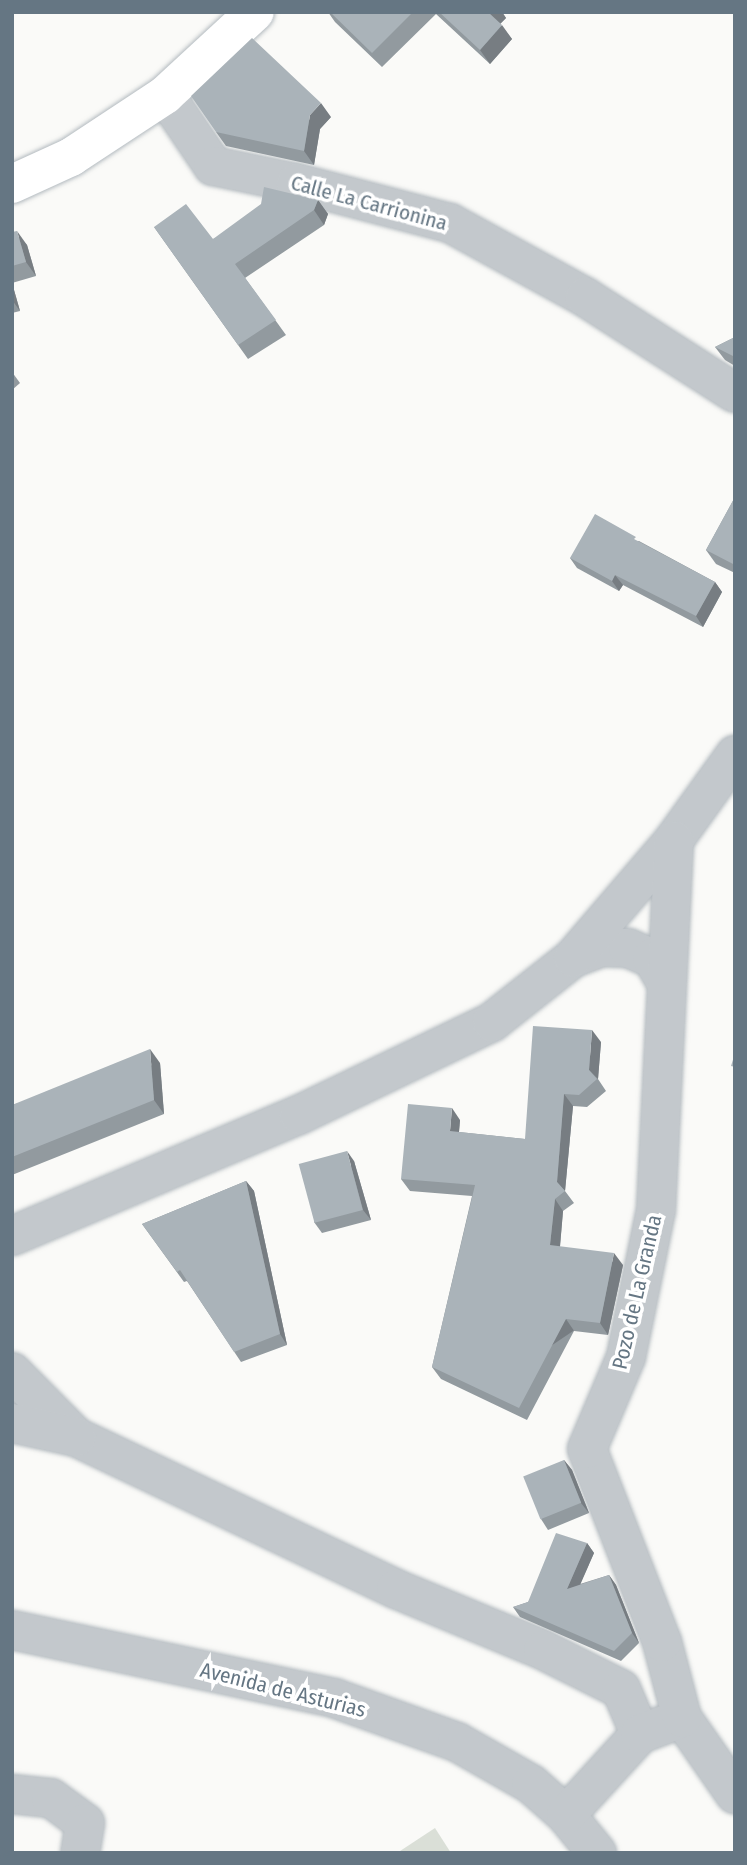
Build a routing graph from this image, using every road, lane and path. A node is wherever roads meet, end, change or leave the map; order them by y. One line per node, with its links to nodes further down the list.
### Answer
1 (255, 12): 2 (main road)
2 (165, 95): 3 (main road); 4 (street, Calle La Carrionina)
3 (12, 184)
4 (735, 393)
5 (735, 755): 6 (street)
6 (674, 840): 7 (street); 8 (street, Pozo de La Granda)
7 (573, 958): 8 (street); 9 (street)
8 (667, 984): 14 (street, Pozo de La Granda)
9 (12, 1236)
10 (12, 1372): 12 (street)
11 (12, 1423): 12 (street)
12 (76, 1437): 15 (street)
13 (12, 1630): 18 (street, Avenida de Asturias)
14 (682, 1718): 15 (street); 17 (street)
15 (640, 1734): 18 (street)
16 (12, 1794): 19 (street)
17 (735, 1794)
18 (566, 1815): 20 (street, Avenida de Asturias)
19 (80, 1853)
20 (597, 1853)

